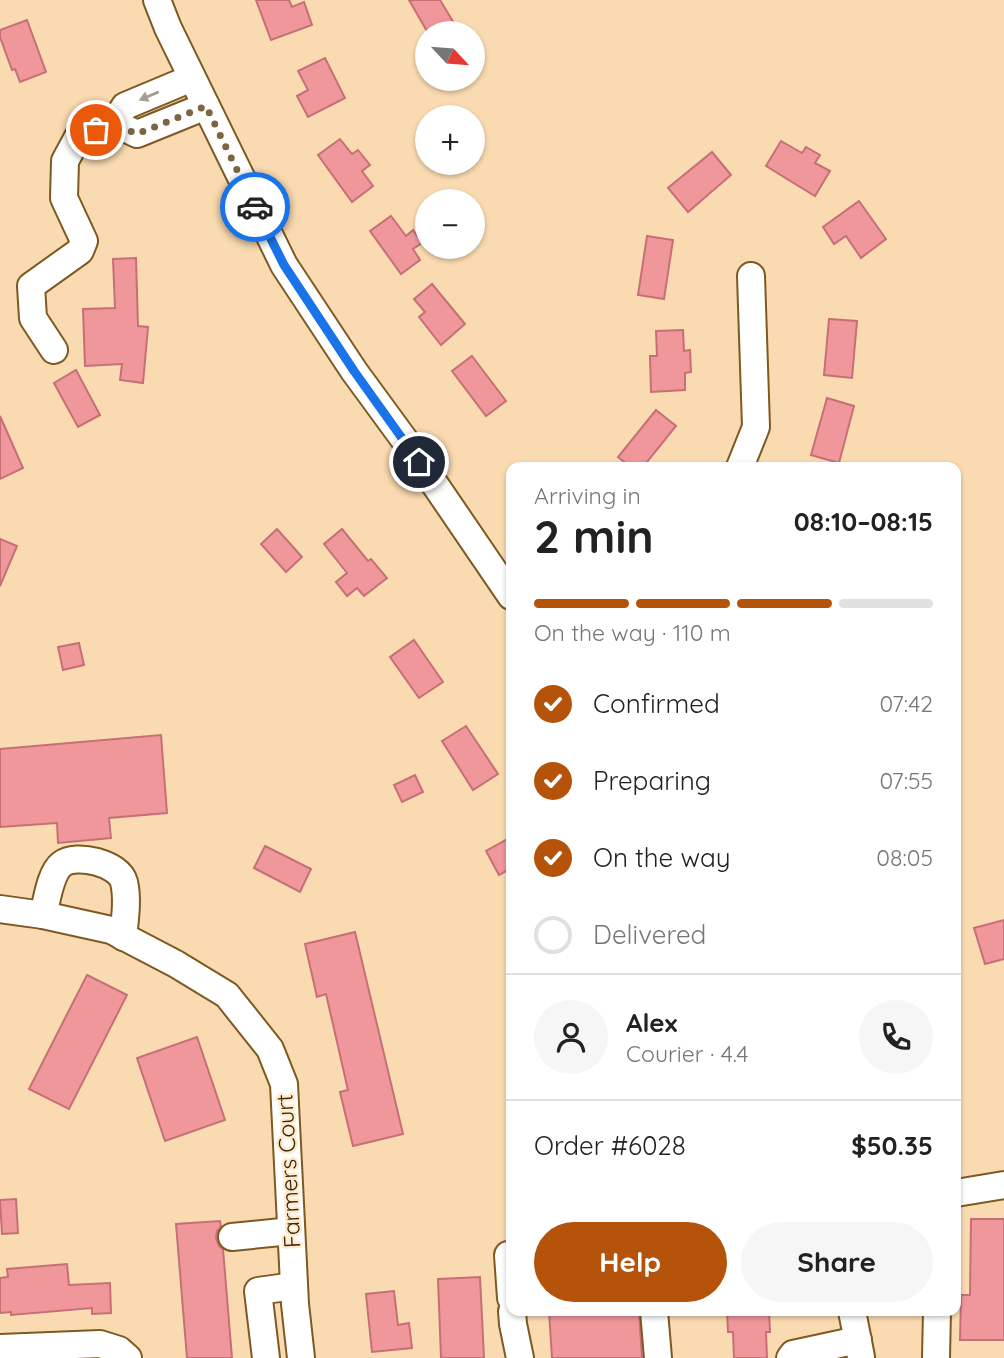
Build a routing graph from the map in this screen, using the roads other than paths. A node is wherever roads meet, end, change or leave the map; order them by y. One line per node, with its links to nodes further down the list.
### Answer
1 (157, 0): 2 (street)
2 (192, 78): 3 (street); 4 (street, one-way to 4)
3 (206, 106): 4 (street); 8 (street)
4 (114, 124): 6 (street)
5 (751, 276): 7 (street)
6 (54, 350)
7 (742, 462)
8 (506, 589)
9 (0, 909): 10 (street, Farmers Court)
10 (43, 915): 11 (street, Farmers Court); 11 (street)
11 (123, 937): 14 (street, Farmers Court)
12 (1004, 1185): 13 (street)
13 (961, 1193)
14 (291, 1231): 15 (street); 16 (street, Farmers Court)
15 (232, 1237)
16 (294, 1286): 24 (street); 25 (street, Farmers Court)
17 (512, 1316): 26 (street)
18 (654, 1316): 27 (street)
19 (853, 1316): 22 (street)
20 (937, 1316): 29 (street)
21 (0, 1348): 23 (street)
22 (859, 1349): 28 (street)
23 (128, 1358)
24 (266, 1358)
25 (300, 1358)
26 (520, 1358)
27 (658, 1358)
28 (790, 1358)
29 (936, 1358)

